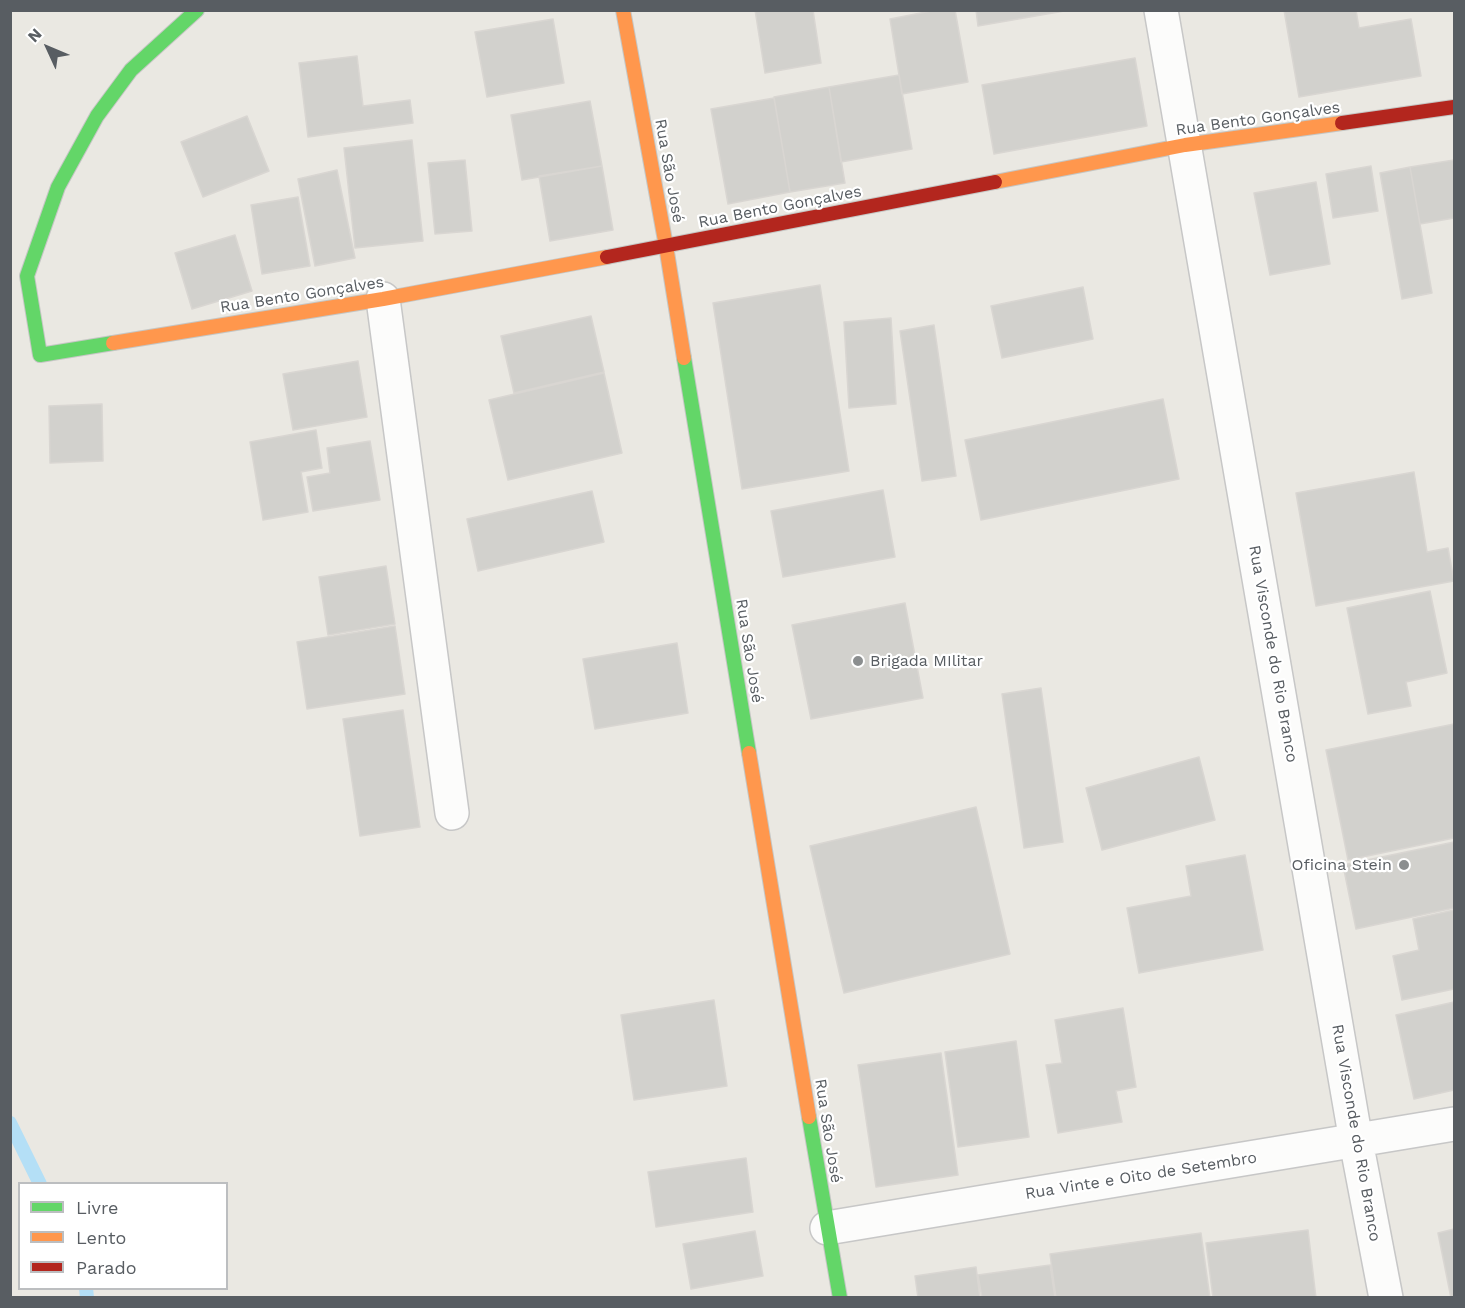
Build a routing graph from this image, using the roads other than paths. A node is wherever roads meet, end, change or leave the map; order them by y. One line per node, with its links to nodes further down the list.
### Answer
1 (197, 10): 7 (street, Rua Bento Gonçalves)
2 (623, 10): 6 (street, Rua São José)
3 (1161, 10): 5 (street, Rua Visconde do Rio Branco)
4 (1455, 107): 5 (street, Rua Bento Gonçalves)
5 (1185, 145): 6 (street, Rua Bento Gonçalves); 10 (street, Rua Visconde do Rio Branco)
6 (666, 246): 7 (street, Rua Bento Gonçalves); 11 (street, Rua São José)
7 (383, 299): 8 (street)
8 (452, 813)
9 (1455, 1124): 10 (street, Rua Vinte e Oito de Setembro)
10 (1356, 1141): 11 (street, Rua Vinte e Oito de Setembro); 13 (street, Rua Visconde do Rio Branco)
11 (827, 1228): 12 (street, Rua São José)
12 (840, 1298)
13 (1386, 1298)

